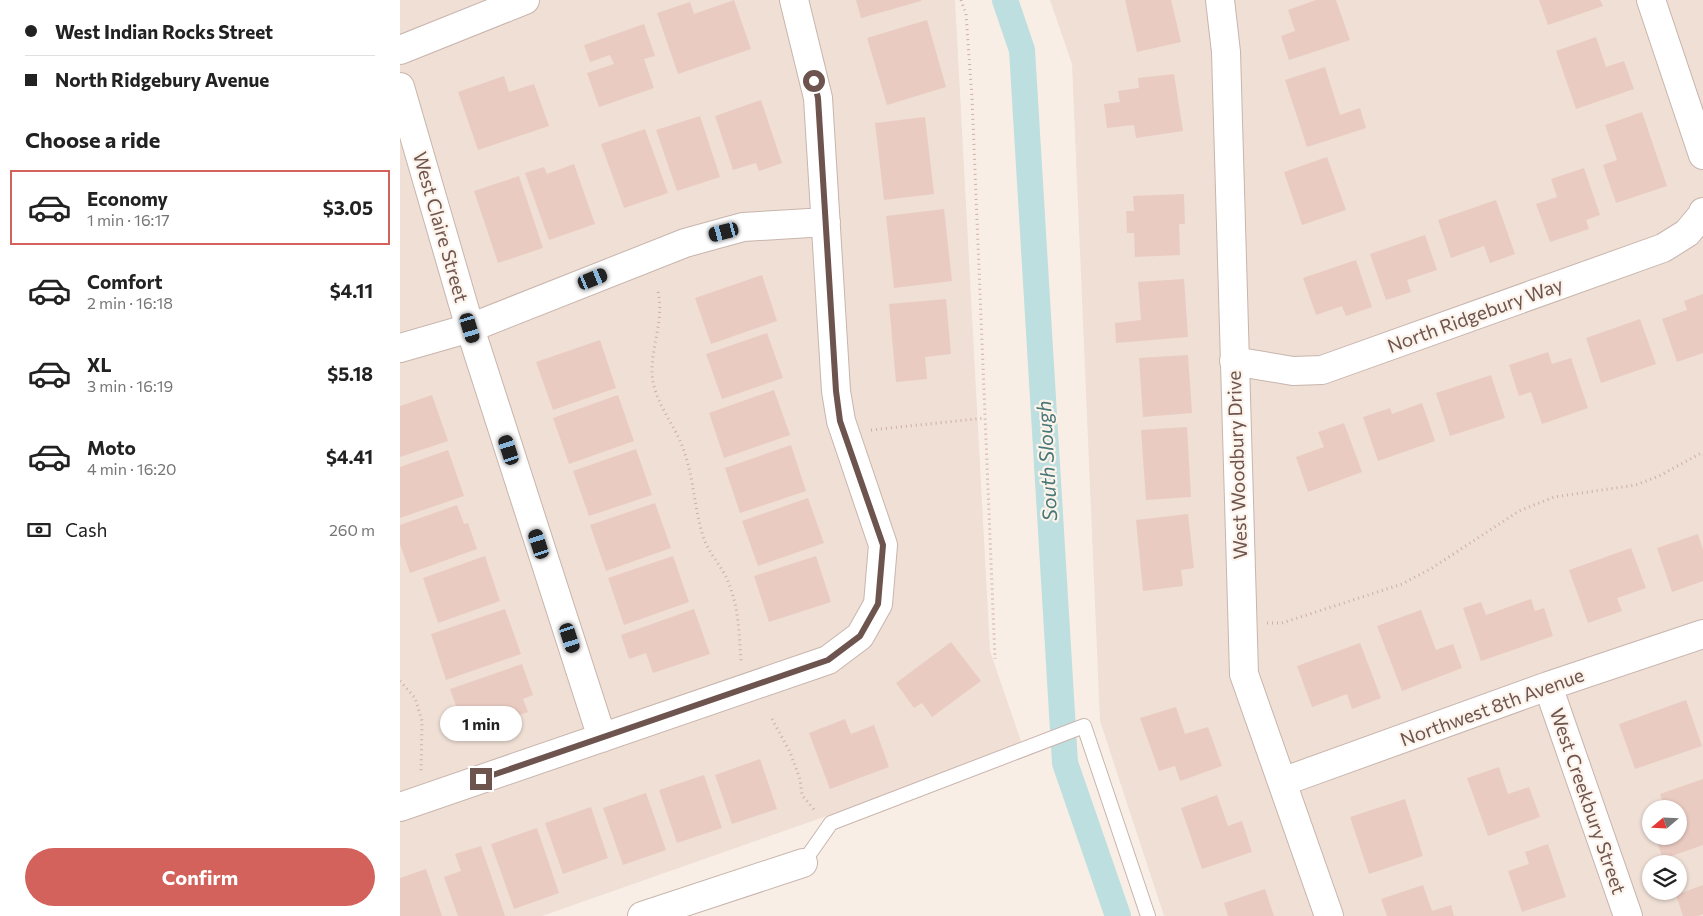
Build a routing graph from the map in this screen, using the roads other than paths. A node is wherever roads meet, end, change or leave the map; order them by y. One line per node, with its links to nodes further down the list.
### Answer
1 (525, 0): 5 (street)
2 (794, 0): 9 (street)
3 (1220, 0): 12 (street, West Woodbury Drive)
4 (1651, 0): 7 (street)
5 (400, 50)
6 (400, 88): 10 (street, West Claire Street)
7 (1703, 154)
8 (1703, 213): 12 (street, North Ridgebury Way)
9 (826, 222): 10 (street); 15 (street)
10 (470, 328): 11 (street); 15 (street, West Claire Street)
11 (400, 348)
12 (1234, 361): 16 (street, West Woodbury Drive)
13 (1703, 634): 14 (street, Northwest 8th Avenue)
14 (1548, 686): 16 (street, Northwest 8th Avenue); 22 (street, West Creekbury Street)
15 (602, 738): 17 (street)
16 (1282, 782): 21 (street, West Woodbury Drive)
17 (400, 807)
18 (803, 863): 19 (street); 20 (lane)
19 (642, 916)
20 (1148, 916)
21 (1329, 916)
22 (1628, 916)

